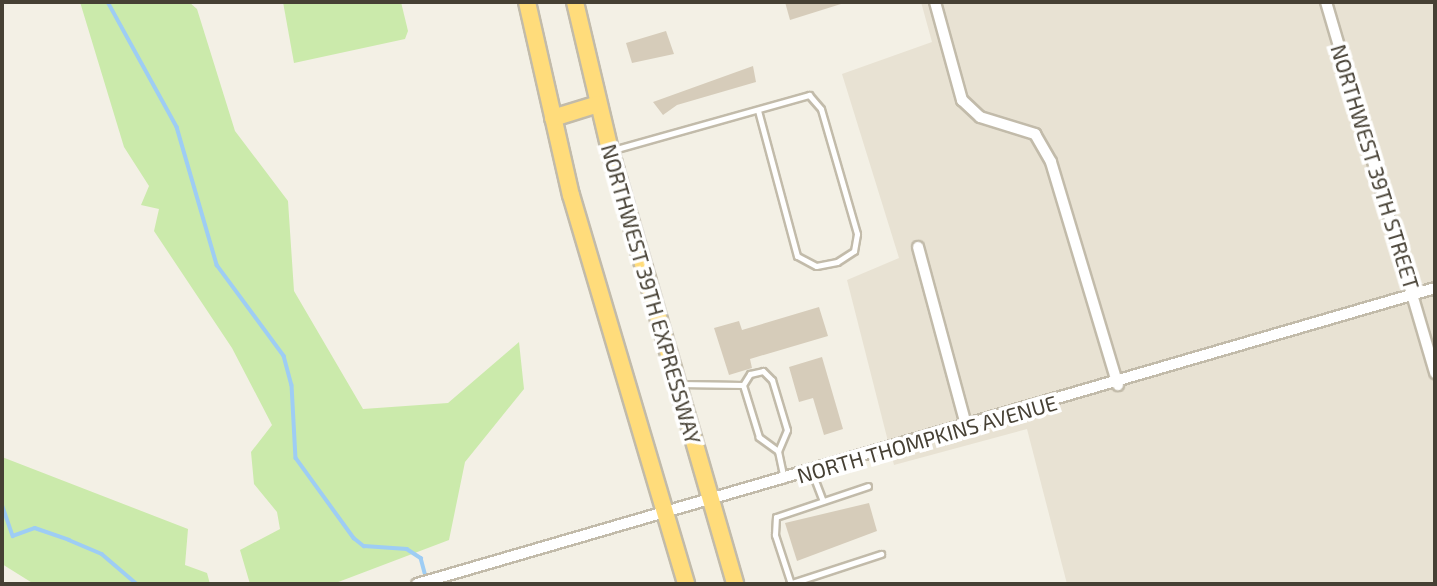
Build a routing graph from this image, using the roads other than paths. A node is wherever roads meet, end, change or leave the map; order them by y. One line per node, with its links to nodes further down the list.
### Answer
1 (527, 2): 7 (highway)
2 (575, 2): 5 (highway, NORTHWEST 39TH EXPRESSWAY)
3 (935, 2): 15 (street)
4 (1326, 2): 11 (street, NORTHWEST 39TH STREET)
5 (598, 104): 7 (highway); 8 (highway, NORTHWEST 39TH EXPRESSWAY)
6 (758, 110): 6 (lane); 8 (lane)
7 (553, 118): 23 (highway)
8 (610, 150): 13 (highway, NORTHWEST 39TH EXPRESSWAY)
9 (918, 247): 16 (street)
10 (1435, 288): 11 (street, NORTH THOMPKINS AVENUE)
11 (1413, 294): 12 (street, NORTHWEST 39TH STREET); 15 (street, NORTH THOMPKINS AVENUE)
12 (1435, 373)
13 (676, 385): 14 (lane); 21 (highway, NORTHWEST 39TH EXPRESSWAY)
14 (743, 385): 17 (lane); 17 (lane)
15 (1118, 385): 16 (street, NORTH THOMPKINS AVENUE)
16 (967, 428): 18 (street, NORTH THOMPKINS AVENUE)
17 (778, 451): 19 (lane)
18 (811, 470): 19 (street, NORTH THOMPKINS AVENUE); 22 (lane)
19 (784, 478): 21 (street, NORTH THOMPKINS AVENUE)
20 (868, 486): 22 (lane)
21 (710, 501): 23 (street, NORTH THOMPKINS AVENUE); 27 (highway, NORTHWEST 39TH EXPRESSWAY)
22 (823, 501): 28 (lane)
23 (664, 513): 25 (street, NORTH THOMPKINS AVENUE); 26 (highway)
24 (881, 555): 28 (lane)
25 (417, 584)
26 (686, 584)
27 (735, 584)
28 (790, 584)

